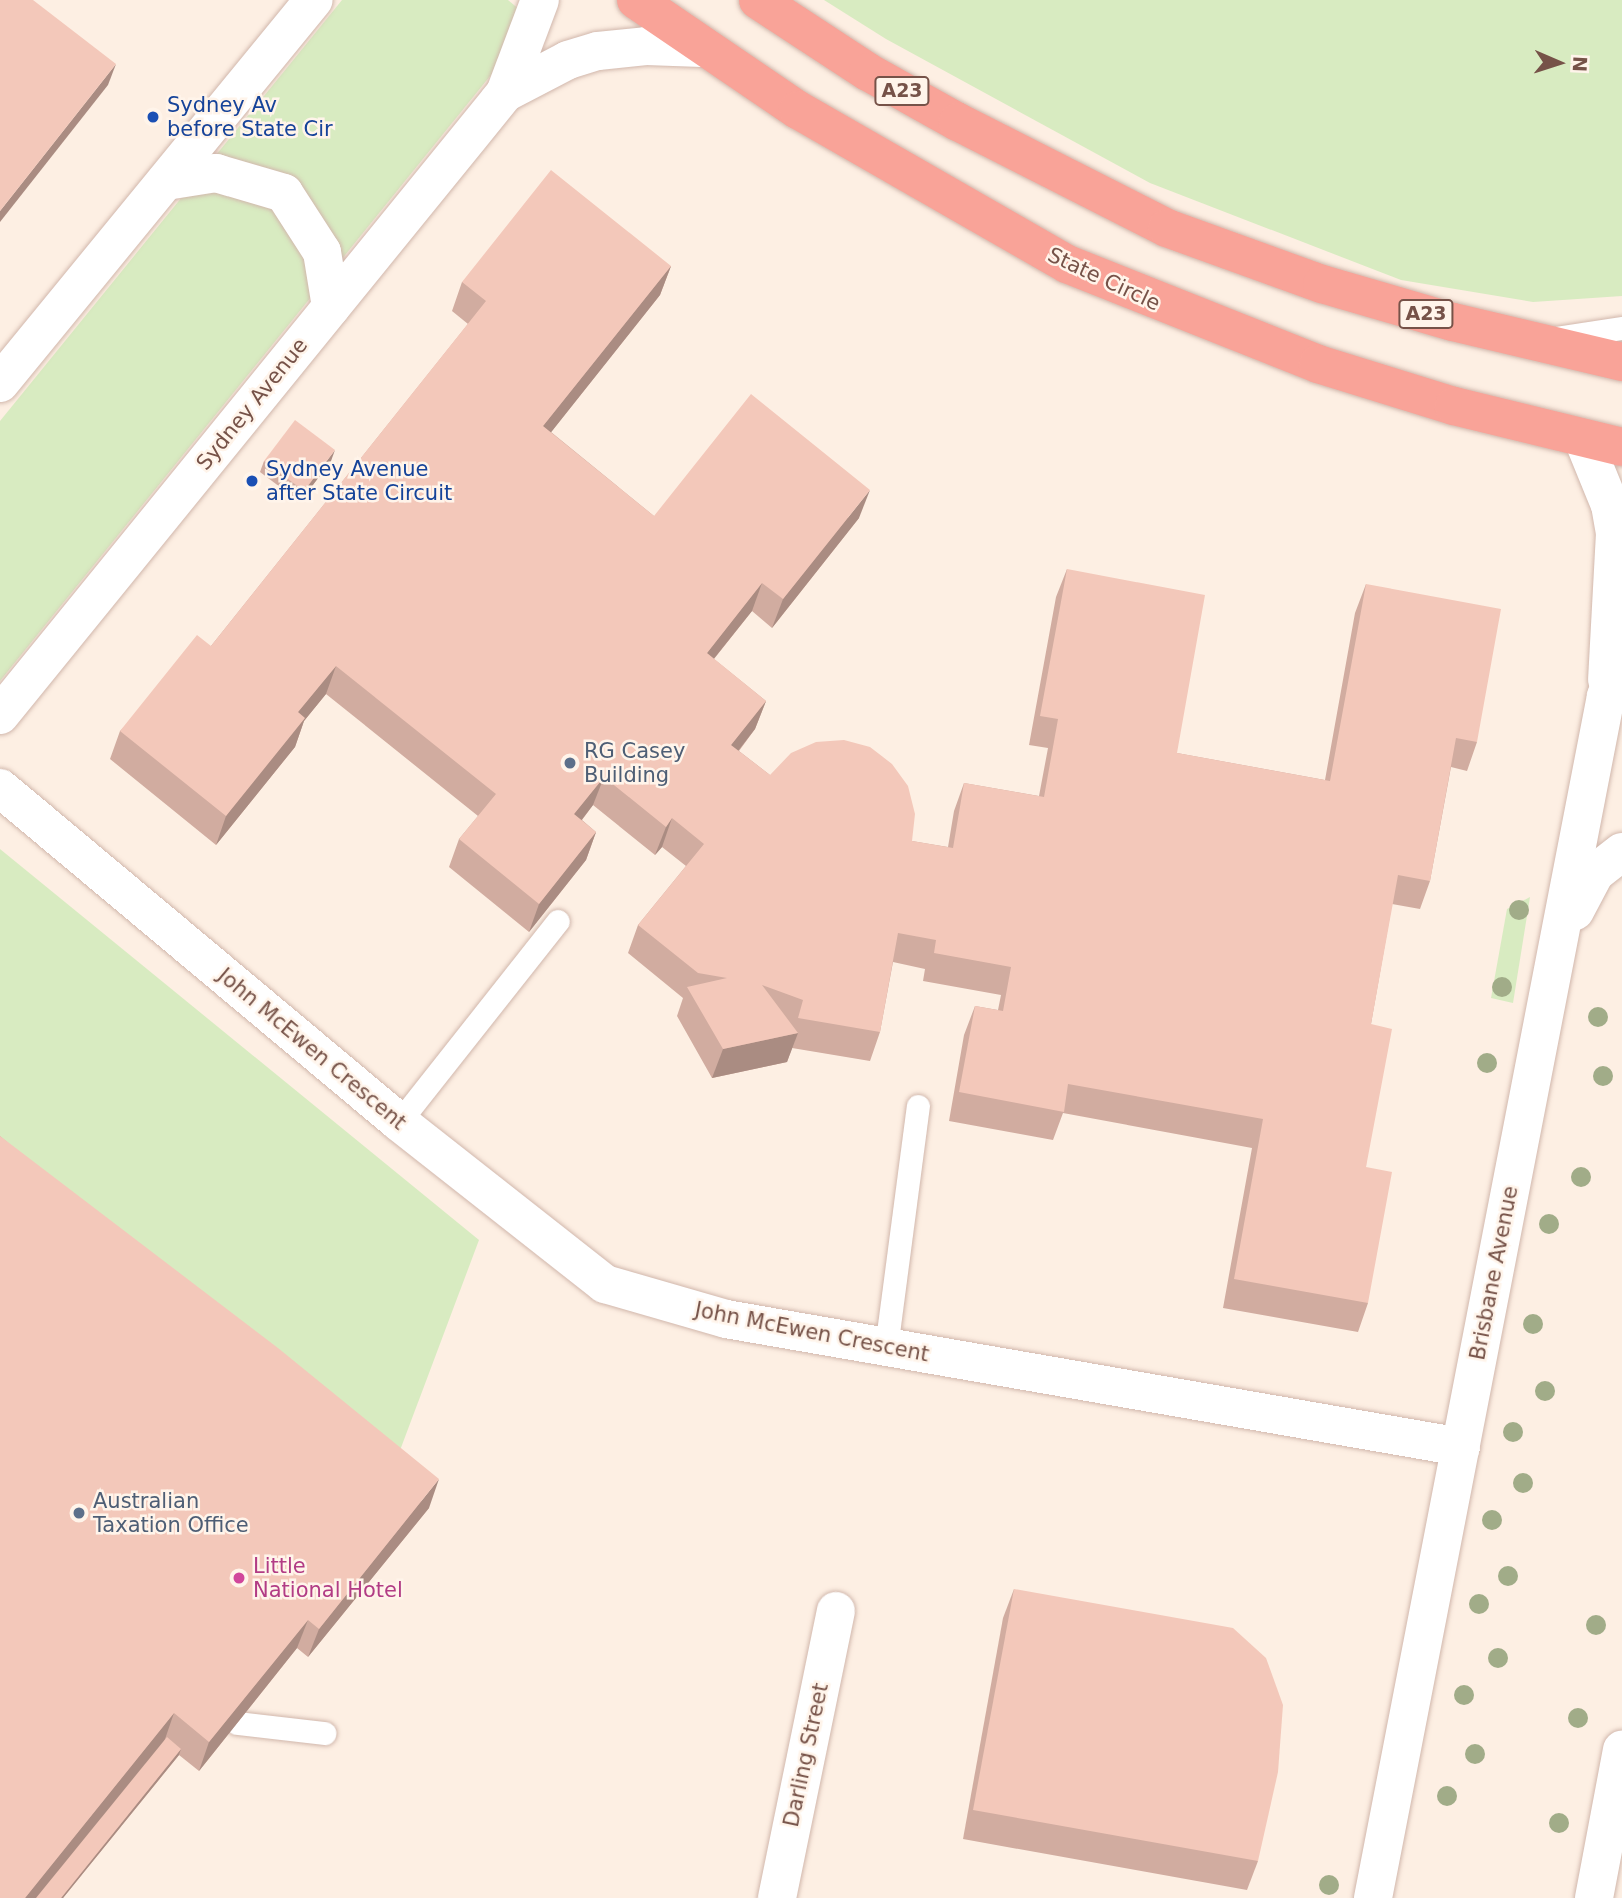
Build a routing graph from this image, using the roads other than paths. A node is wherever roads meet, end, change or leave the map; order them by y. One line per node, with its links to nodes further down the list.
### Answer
1 (313, 0): 7 (street)
2 (540, 0): 6 (street, Sydney Avenue)
3 (636, 0): 5 (highway, State Circle)
4 (758, 0): 10 (highway, A23)
5 (702, 48): 6 (street, Sydney Avenue); 13 (highway, State Circle)
6 (505, 93): 8 (street, Sydney Avenue)
7 (166, 181): 8 (street); 12 (street)
8 (331, 307): 17 (street, Sydney Avenue)
9 (1622, 328): 10 (lane)
10 (1531, 342): 11 (highway, A23)
11 (1622, 362)
12 (0, 383)
13 (1583, 439): 14 (highway, State Circle); 16 (street)
14 (1622, 447)
15 (1622, 651): 16 (street, Brisbane Avenue)
16 (1606, 696): 21 (street, Brisbane Avenue)
17 (0, 715)
18 (0, 788): 23 (street, John McEwen Crescent)
19 (1622, 852): 21 (street)
20 (558, 921): 23 (lane)
21 (1558, 944): 25 (street, Brisbane Avenue)
22 (918, 1106): 24 (lane)
23 (399, 1122): 24 (street, John McEwen Crescent)
24 (886, 1348): 25 (street, John McEwen Crescent)
25 (1461, 1447): 31 (street, Brisbane Avenue)
26 (836, 1611): 30 (street, Darling Street)
27 (237, 1723): 28 (lane)
28 (324, 1733)
29 (1622, 1750): 32 (street)
30 (777, 1898)
31 (1373, 1898)
32 (1594, 1898)

